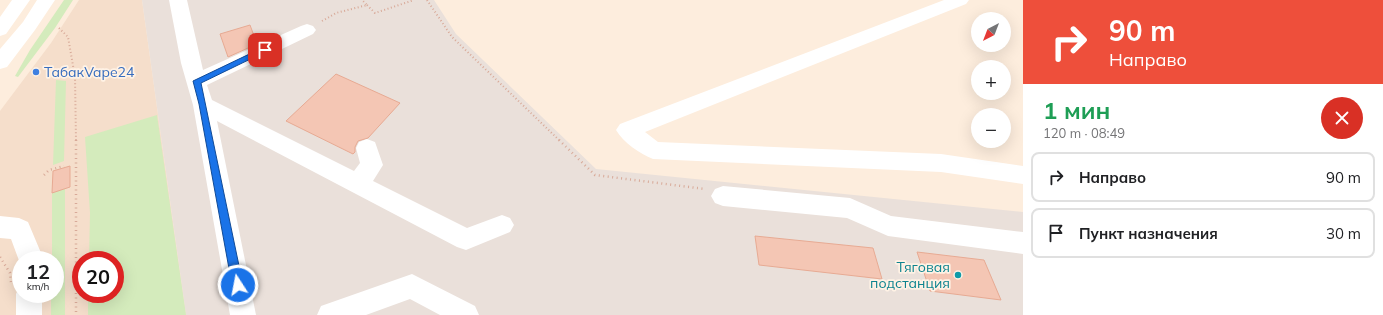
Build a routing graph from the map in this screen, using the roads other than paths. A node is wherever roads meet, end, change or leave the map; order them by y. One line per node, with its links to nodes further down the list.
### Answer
1 (21, 0): 5 (street)
2 (46, 0): 7 (street)
3 (178, 0): 8 (street)
4 (960, 0): 11 (street)
5 (0, 30)
6 (307, 30): 8 (street)
7 (0, 62)
8 (197, 81): 9 (street)
9 (203, 104): 12 (street); 20 (street)
10 (367, 148): 12 (street)
11 (1023, 174)
12 (358, 184): 14 (street)
13 (723, 196): 16 (street)
14 (502, 225)
15 (0, 227): 17 (street)
16 (1023, 242)
17 (27, 251)
18 (30, 303): 19 (street)
19 (29, 315)
20 (243, 315)
21 (330, 315): 22 (street)
22 (466, 315)

